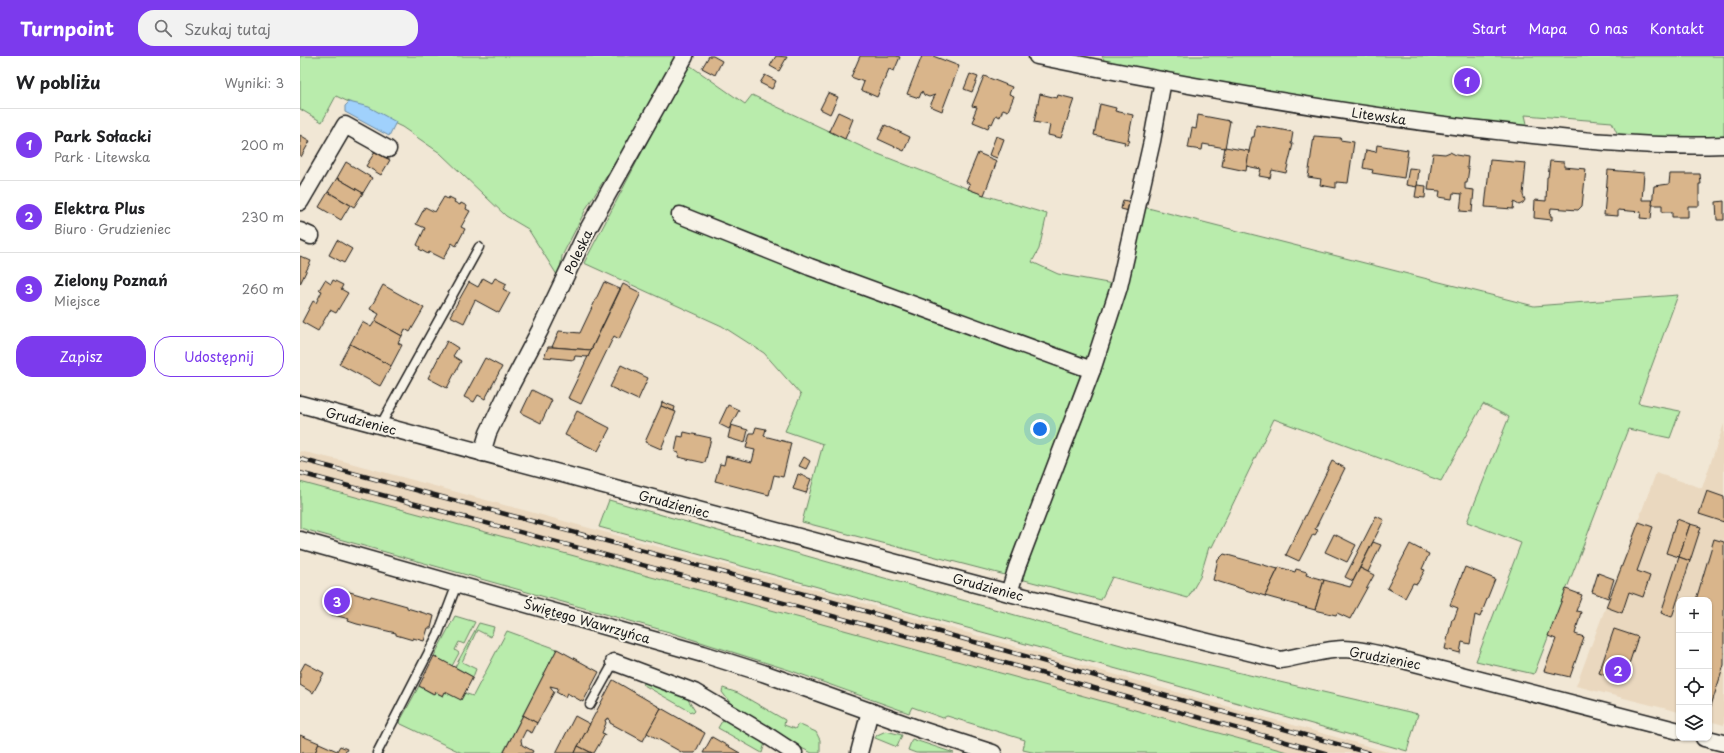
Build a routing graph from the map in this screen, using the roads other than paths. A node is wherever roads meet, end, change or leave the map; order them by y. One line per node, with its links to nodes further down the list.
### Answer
1 (685, 56): 12 (street, Poleska)
2 (1037, 56): 3 (street, Litewska)
3 (1163, 80): 4 (street, Litewska); 9 (street)
4 (1724, 145)
5 (388, 149): 6 (street)
6 (300, 202)
7 (680, 215): 9 (street)
8 (479, 247): 11 (lane)
9 (1092, 370): 15 (street)
10 (300, 404): 11 (street, Grudzieniec)
11 (380, 426): 12 (street, Grudzieniec)
12 (482, 453): 15 (street, Grudzieniec)
13 (300, 540): 14 (street, Świętego Wawrzyńca)
14 (457, 584): 18 (street, Świętego Wawrzyńca); 22 (lane)
15 (1009, 593): 19 (street, Grudzieniec)
16 (614, 662): 17 (lane); 23 (street)
17 (590, 705)
18 (870, 711): 24 (street); 25 (street, Świętego Wawrzyńca)
19 (1676, 730)
20 (1712, 740): 21 (street)
21 (1724, 743)
22 (377, 753)
23 (794, 753)
24 (859, 753)
25 (993, 753)

